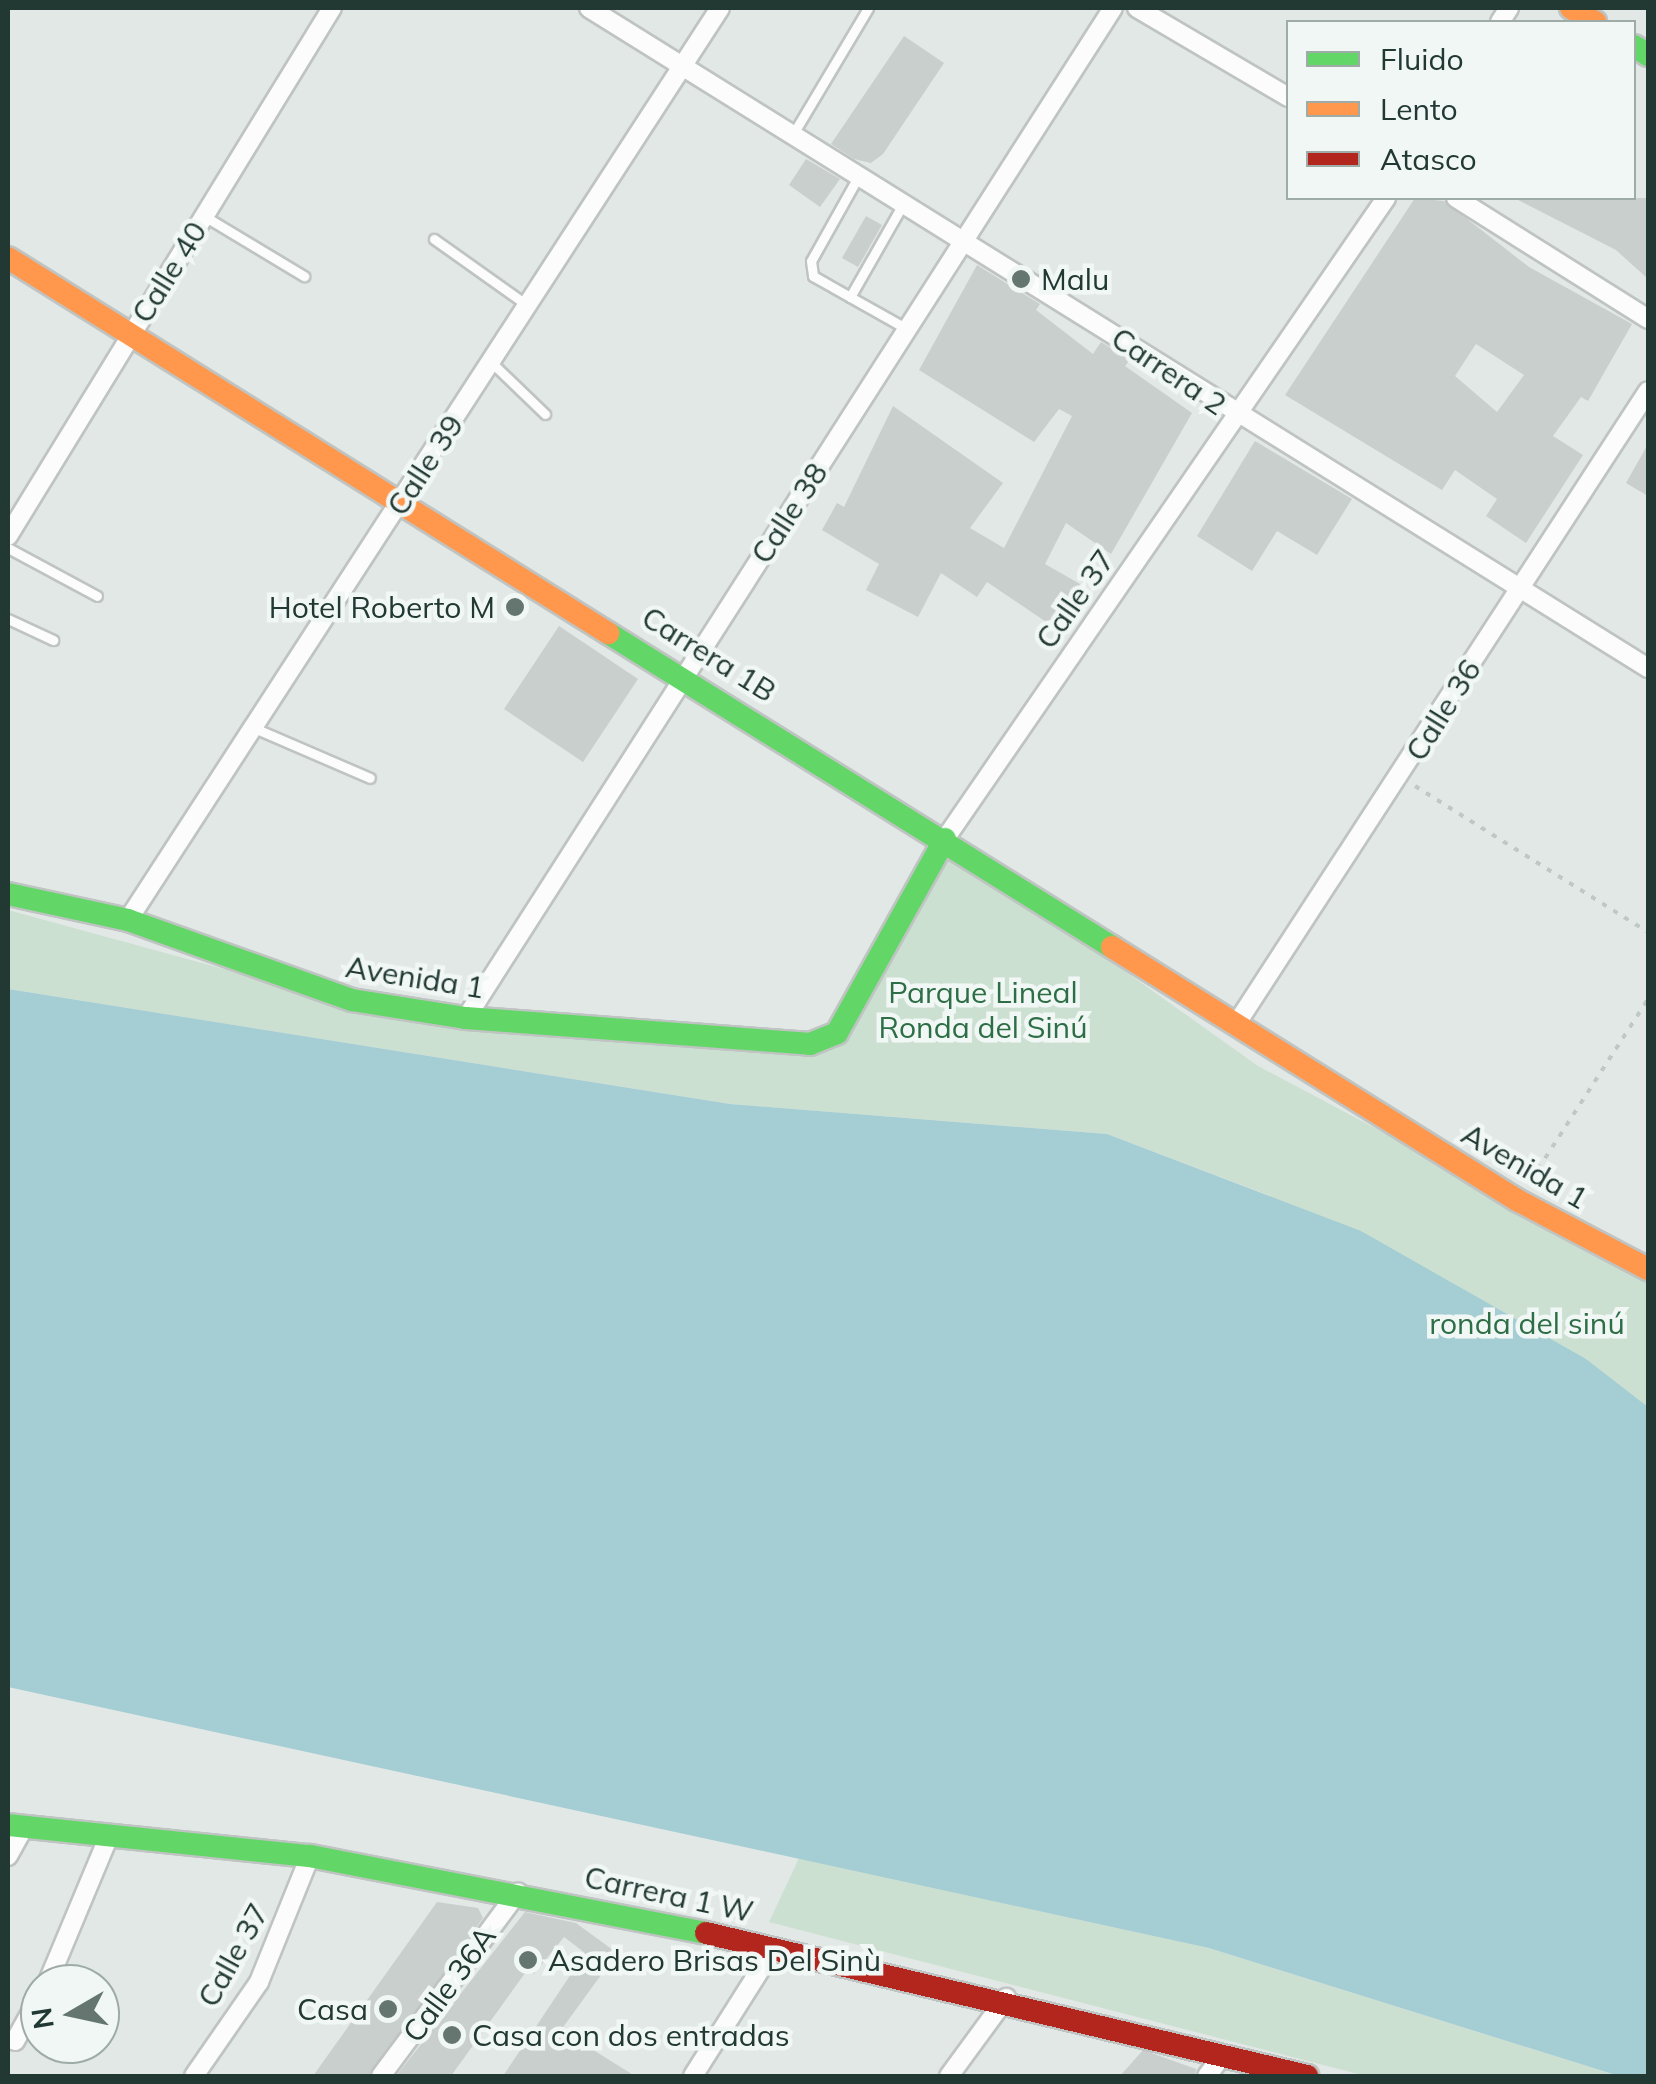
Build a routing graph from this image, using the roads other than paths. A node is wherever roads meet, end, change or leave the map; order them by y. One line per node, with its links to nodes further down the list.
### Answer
1 (332, 8): 14 (street, Calle 40)
2 (589, 8): 7 (street, Carrera 2)
3 (720, 8): 7 (street, Calle 39)
4 (868, 8): 9 (lane)
5 (1113, 8): 15 (street, Calle 38)
6 (1138, 8): 8 (street)
7 (684, 63): 9 (street, Carrera 2); 20 (street, Calle 39)
8 (1286, 96)
9 (796, 129): 10 (street, Carrera 2)
10 (862, 170): 11 (street, Carrera 2); 19 (lane)
11 (906, 198): 15 (street, Carrera 2); 19 (lane)
12 (1385, 200): 27 (street, Calle 37)
13 (1459, 200): 21 (street)
14 (204, 216): 18 (lane); 23 (street, Calle 40)
15 (966, 236): 22 (street, Calle 38); 27 (street, Carrera 2)
16 (434, 239): 20 (lane)
17 (8, 258): 23 (street, Carrera 1B)
18 (304, 276)
19 (850, 297): 22 (lane)
20 (527, 306): 24 (street, Calle 39)
21 (1648, 319)
22 (907, 329): 36 (street, Calle 38)
23 (130, 336): 28 (street, Carrera 1B); 29 (street, Calle 40)
24 (491, 362): 26 (lane); 28 (street, Calle 39)
25 (1648, 391): 31 (street, Calle 36)
26 (545, 414)
27 (1237, 416): 31 (street, Carrera 2); 39 (street, Calle 37)
28 (400, 502): 36 (street, Carrera 1B); 37 (street, Calle 39)
29 (8, 536)
30 (8, 548): 32 (lane)
31 (1520, 586): 35 (street, Carrera 2); 43 (street, Calle 36)
32 (97, 596)
33 (8, 619): 34 (lane)
34 (52, 640)
35 (1648, 668)
36 (686, 674): 39 (street, Carrera 1B); 42 (street, Calle 38)
37 (254, 728): 38 (lane); 41 (street, Calle 39)
38 (370, 778)
39 (946, 839): 43 (street, Carrera 1B); 44 (street, Calle 37)
40 (8, 894): 41 (street, Avenida 1)
41 (128, 920): 42 (street, Avenida 1)
42 (466, 1018): 44 (street, Avenida 1)
43 (1235, 1026): 45 (street, Carrera 1B)
44 (828, 1042)
45 (1374, 1109): 46 (street, Avenida 1)
46 (1648, 1270)
47 (16, 1826): 48 (street, Carrera 1 W); 49 (street)
48 (108, 1838): 50 (street, Carrera 1 W); 53 (street)
49 (8, 1856)
50 (310, 1856): 51 (street, Carrera 1 W); 58 (street, Calle 37)
51 (518, 1892): 52 (street, Carrera 1 W); 59 (street, Calle 36A)
52 (774, 1948): 54 (street, Carrera 1 W); 60 (street)
53 (55, 1964)
54 (1006, 1998): 57 (street, Carrera 1 W); 61 (street)
55 (20, 2032): 56 (street)
56 (15, 2041)
57 (1222, 2056): 62 (street); 63 (street, Carrera 1 W)
58 (194, 2076)
59 (381, 2076)
60 (692, 2076)
61 (949, 2076)
62 (1208, 2076)
63 (1307, 2076)

